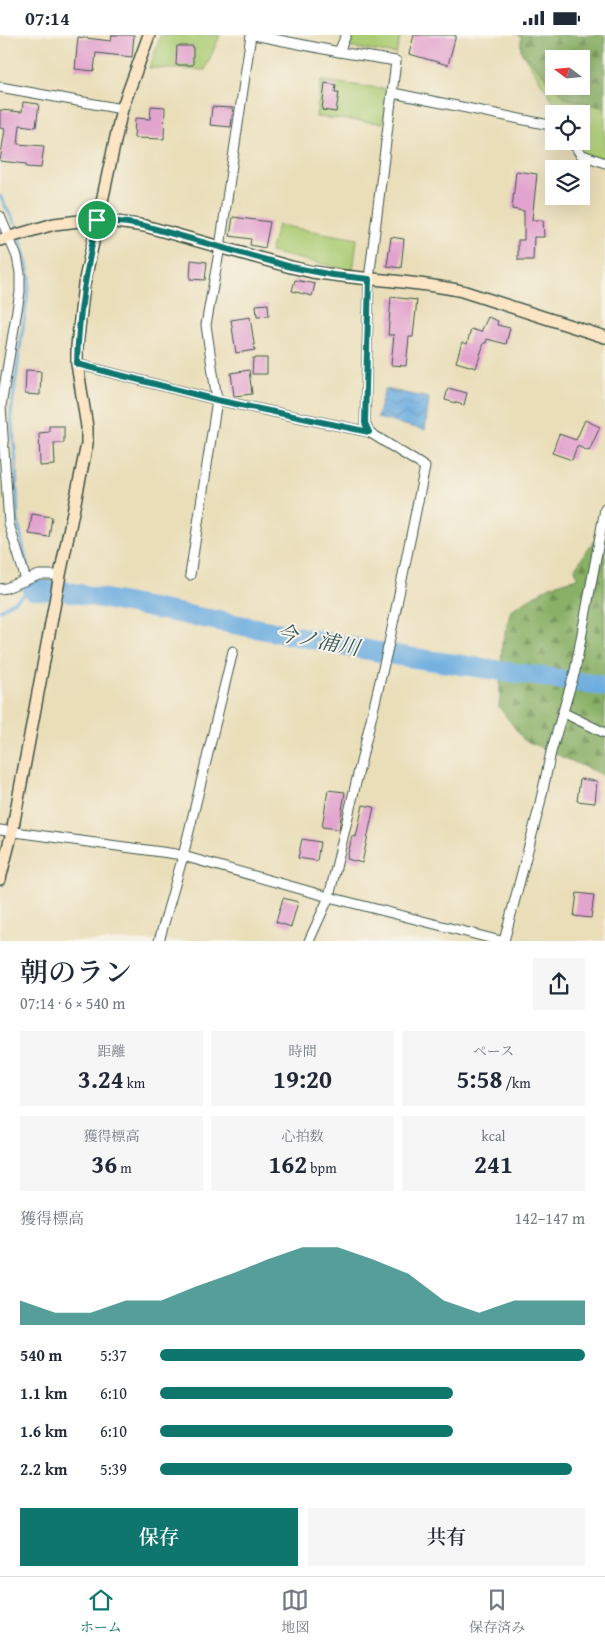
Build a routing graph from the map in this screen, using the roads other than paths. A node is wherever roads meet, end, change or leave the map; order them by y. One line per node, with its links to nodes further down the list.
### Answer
1 (149, 35): 7 (street)
2 (252, 35): 4 (street); 14 (street)
3 (346, 35): 4 (street)
4 (338, 52): 6 (street)
5 (0, 87): 7 (street)
6 (393, 93): 8 (street); 15 (street)
7 (122, 109): 12 (street)
8 (545, 124)
9 (578, 150): 10 (street)
10 (605, 163)
11 (0, 216): 13 (street)
12 (97, 220): 13 (street); 14 (street); 17 (street)
13 (4, 239): 19 (street)
14 (220, 247): 15 (street); 18 (street)
15 (369, 279): 16 (street); 20 (street)
16 (605, 337)
17 (77, 364): 18 (street); 22 (street)
18 (217, 400): 20 (street); 23 (street)
19 (1, 430): 24 (street)
20 (369, 432): 32 (street)
21 (605, 509): 27 (street)
22 (60, 575): 24 (street); 29 (street)
23 (190, 575)
24 (26, 580): 25 (street)
25 (0, 589)
26 (233, 651): 30 (street)
27 (564, 713): 28 (street); 35 (street)
28 (605, 733)
29 (6, 831): 30 (street); 31 (street)
30 (183, 856): 32 (street); 33 (street)
31 (0, 879)
32 (328, 897): 34 (street); 35 (street)
33 (159, 941)
34 (308, 941)
35 (502, 941)

